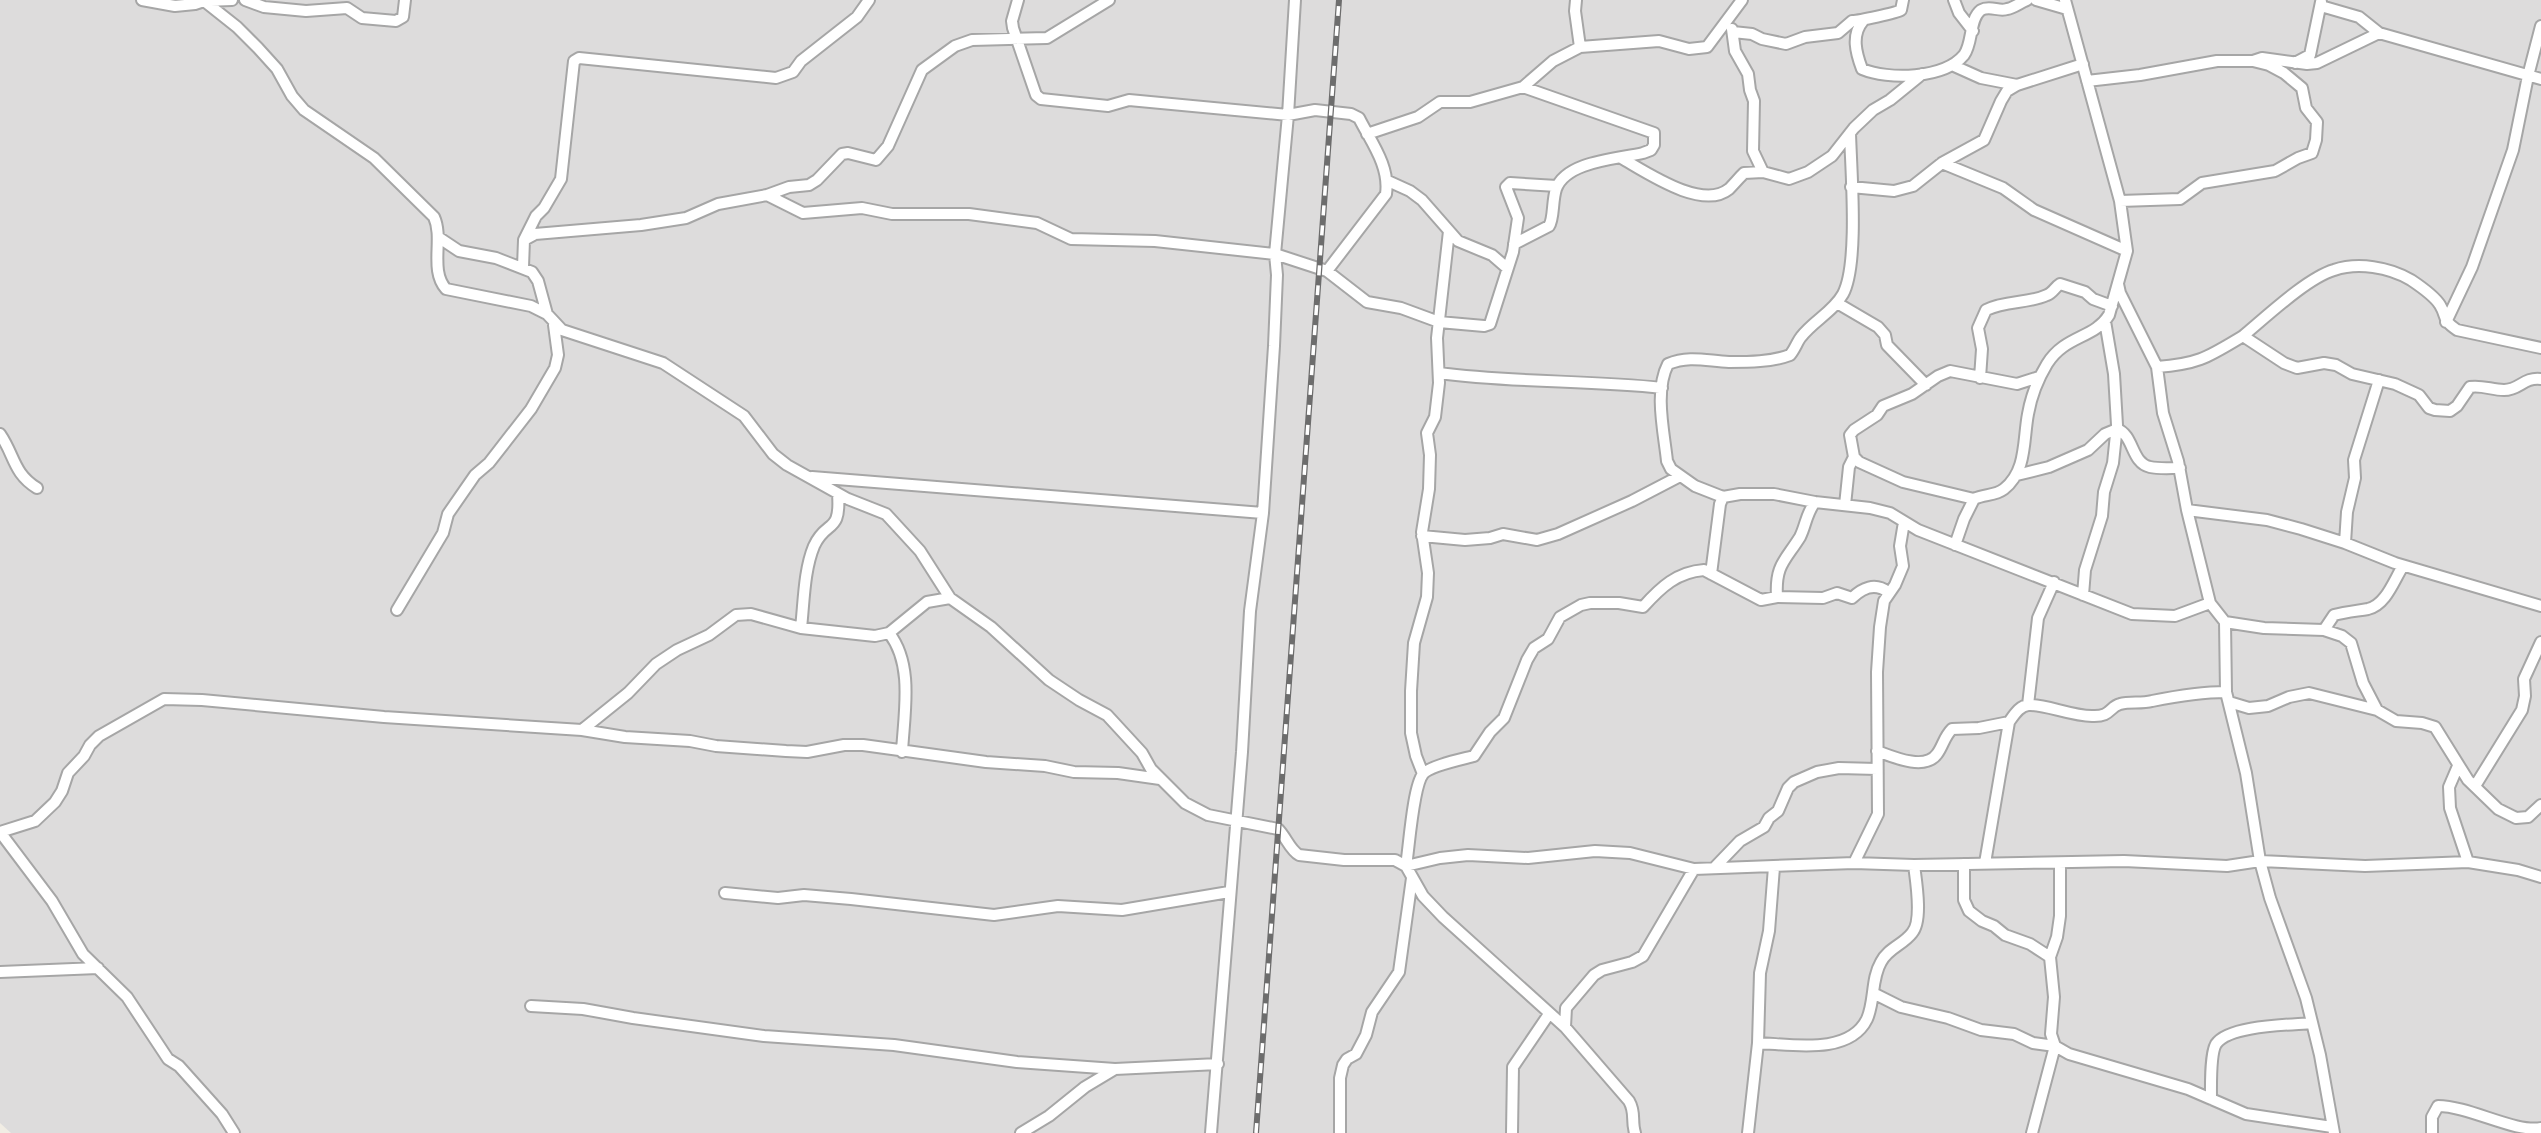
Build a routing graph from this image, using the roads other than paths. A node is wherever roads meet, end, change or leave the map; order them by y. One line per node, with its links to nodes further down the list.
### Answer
1 (142, 0): 2 (street)
2 (203, 0): 3 (street); 48 (street)
3 (232, 0)
4 (245, 0): 5 (street)
5 (405, 0)
6 (869, 0): 49 (street)
7 (1017, 0): 24 (street)
8 (1109, 0): 24 (street)
9 (1295, 0): 36 (street)
10 (1576, 0): 25 (street)
11 (1742, 0): 18 (street)
12 (1903, 0): 19 (street)
13 (1954, 0): 21 (street)
14 (2027, 0): 21 (street)
15 (2036, 0): 17 (street)
16 (2321, 3): 23 (street); 27 (street)
17 (2066, 5): 28 (street)
18 (1728, 16): 22 (street); 25 (street)
19 (1863, 21): 22 (street); 30 (street)
20 (2541, 26): 31 (street)
21 (1973, 31): 29 (street)
22 (1733, 32): 41 (street)
23 (2379, 33): 27 (street); 31 (street)
24 (1018, 40): 36 (street); 45 (street)
25 (1580, 47): 35 (street)
26 (2253, 61): 27 (street); 33 (street); 46 (street)
27 (2295, 63)
28 (2082, 64): 33 (street); 34 (street)
29 (1952, 65): 30 (street); 34 (street)
30 (1922, 74): 37 (street)
31 (2528, 76): 32 (street); 62 (street)
32 (2541, 79)
33 (2087, 81): 46 (street)
34 (2017, 85): 40 (street)
35 (1523, 86): 38 (street); 39 (street)
36 (1288, 115): 38 (street); 52 (street)
37 (1850, 133): 41 (street); 44 (street)
38 (1367, 134): 42 (street)
39 (1621, 158): 41 (street); 43 (street)
40 (1942, 163): 44 (street); 51 (street)
41 (1763, 172)
42 (1388, 181): 47 (street); 55 (street)
43 (1557, 186): 50 (street); 50 (street)
44 (1851, 187): 57 (street)
45 (767, 195): 49 (street); 52 (street)
46 (2120, 201): 51 (street)
47 (1449, 231): 54 (street); 61 (street)
48 (438, 237): 53 (street); 59 (street)
49 (524, 240): 53 (street)
50 (1514, 244): 54 (street)
51 (2127, 251): 56 (street)
52 (1275, 254): 55 (street); 88 (street)
53 (523, 267): 59 (street)
54 (1507, 268): 61 (street)
55 (1327, 271): 61 (street)
56 (2118, 284): 58 (street); 66 (street)
57 (1837, 303): 72 (street); 73 (street)
58 (2112, 306): 60 (street); 69 (street)
59 (547, 314): 63 (street)
60 (2105, 321): 68 (street); 74 (street)
61 (1439, 322): 67 (street)
62 (2445, 322): 64 (street); 65 (street)
63 (554, 325): 80 (street); 104 (street)
64 (2243, 336): 66 (street); 71 (street)
65 (2541, 348)
66 (2157, 367): 77 (street)
67 (1439, 373): 73 (street); 92 (street)
68 (2039, 377): 69 (street); 78 (street)
69 (1980, 378): 72 (street)
70 (2541, 379): 71 (street)
71 (2379, 380): 93 (street)
72 (1926, 385): 76 (street)
73 (1661, 388): 79 (street)
74 (2117, 429): 77 (street); 78 (street); 99 (street)
75 (0, 434): 81 (street)
76 (1854, 457): 84 (street); 86 (street)
77 (2180, 468): 87 (street)
78 (2017, 475): 84 (street)
79 (1680, 476): 83 (street); 92 (street)
80 (808, 477): 82 (street); 88 (street)
81 (37, 488)
82 (838, 494): 101 (street); 107 (street)
83 (1723, 497): 85 (street); 96 (street)
84 (1974, 499): 94 (street)
85 (1815, 502): 86 (street); 100 (street)
86 (1844, 505): 89 (street)
87 (2187, 510): 93 (street); 102 (street)
88 (1263, 513): 125 (street)
89 (1904, 522): 90 (street); 91 (street)
90 (1918, 530): 91 (street); 94 (street)
91 (1902, 536): 98 (street)
92 (1422, 537): 121 (street)
93 (2345, 543): 95 (street)
94 (1955, 545): 97 (street)
95 (2403, 566): 103 (street); 108 (street)
96 (1711, 574): 100 (street); 121 (street)
97 (2053, 582): 99 (street); 113 (street)
98 (1888, 592): 100 (street); 117 (street)
99 (2083, 595): 102 (street)
100 (1777, 597)
101 (950, 598): 106 (street); 122 (street)
102 (2210, 603): 105 (street)
103 (2541, 606)
104 (397, 610)
105 (2224, 622): 108 (street); 112 (street)
106 (900, 623): 109 (street); 111 (street)
107 (801, 628): 109 (street); 116 (street)
108 (2324, 631): 114 (street)
109 (889, 633): 111 (street)
110 (2541, 642): 123 (street)
111 (898, 644): 118 (street)
112 (2227, 697): 113 (street); 114 (street); 127 (street)
113 (2028, 705): 115 (street)
114 (2377, 710): 119 (street)
115 (2009, 722): 117 (street); 130 (street)
116 (582, 730): 118 (street); 126 (street)
117 (1877, 751): 120 (street)
118 (902, 752): 122 (street)
119 (2458, 766): 123 (street); 128 (street)
120 (1877, 769): 129 (street); 135 (street)
121 (1423, 774): 134 (street)
122 (1160, 779): 125 (street)
123 (2475, 786): 124 (street)
124 (2541, 805)
125 (1237, 821): 134 (street); 140 (street)
126 (0, 832): 143 (street)
127 (2260, 861): 128 (street); 131 (street); 148 (street)
128 (2468, 862): 138 (street)
129 (1854, 863): 133 (street); 136 (street)
130 (1985, 863): 131 (street); 132 (street)
131 (2060, 863): 142 (street)
132 (1964, 864): 133 (street); 142 (street)
133 (1914, 865): 145 (street)
134 (1406, 866): 137 (street); 139 (street)
135 (1716, 867): 136 (street); 137 (street)
136 (1774, 867): 150 (street)
137 (1694, 869): 149 (street)
138 (2541, 877)
139 (1412, 878): 147 (street); 160 (street)
140 (1229, 892): 141 (street); 152 (street)
141 (725, 893)
142 (2050, 957): 151 (street)
143 (98, 968): 144 (street); 157 (street)
144 (0, 972)
145 (1873, 992): 150 (street); 151 (street)
146 (531, 1006): 153 (street)
147 (1549, 1014): 149 (street); 161 (street)
148 (2312, 1023): 154 (street); 156 (street)
149 (1565, 1027): 162 (street)
150 (1758, 1043): 163 (street)
151 (2055, 1045): 154 (street); 164 (street)
152 (1218, 1064): 153 (street); 159 (street)
153 (1115, 1069): 158 (street)
154 (2211, 1099): 156 (street)
155 (2541, 1128): 166 (street)
156 (2329, 1129): 165 (street)
157 (234, 1133)
158 (1021, 1133)
159 (1211, 1133)
160 (1340, 1133)
161 (1512, 1133)
162 (1635, 1133)
163 (1748, 1133)
164 (2032, 1133)
165 (2307, 1133)
166 (2432, 1133)

